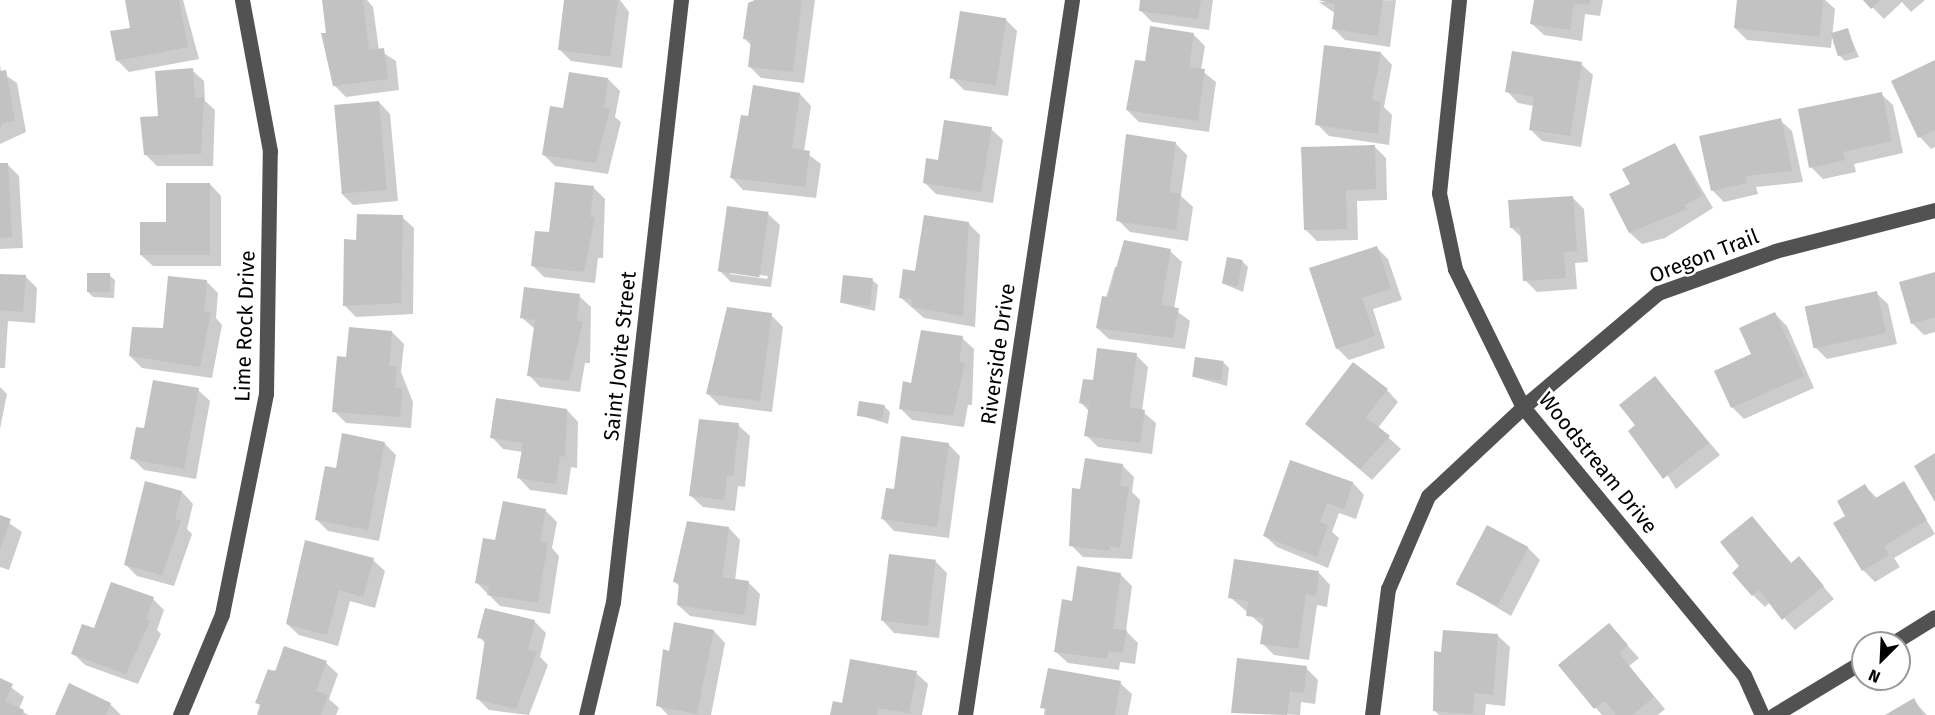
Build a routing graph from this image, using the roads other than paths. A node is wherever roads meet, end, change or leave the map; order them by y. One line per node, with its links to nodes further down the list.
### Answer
1 (242, 0): 10 (street, Lime Rock Drive)
2 (681, 0): 11 (street, Saint Jovite Street)
3 (1072, 0): 12 (street, Riverside Drive)
4 (1459, 0): 6 (street, Woodstream Drive)
5 (1935, 210): 6 (street, Oregon Trail)
6 (1523, 407): 13 (street, Oregon Trail); 14 (street, Woodstream Drive)
7 (1935, 618): 8 (street)
8 (1911, 632)
9 (1851, 668): 15 (street)
10 (180, 715)
11 (586, 715)
12 (965, 715)
13 (1372, 715)
14 (1762, 715)
15 (1774, 715)

